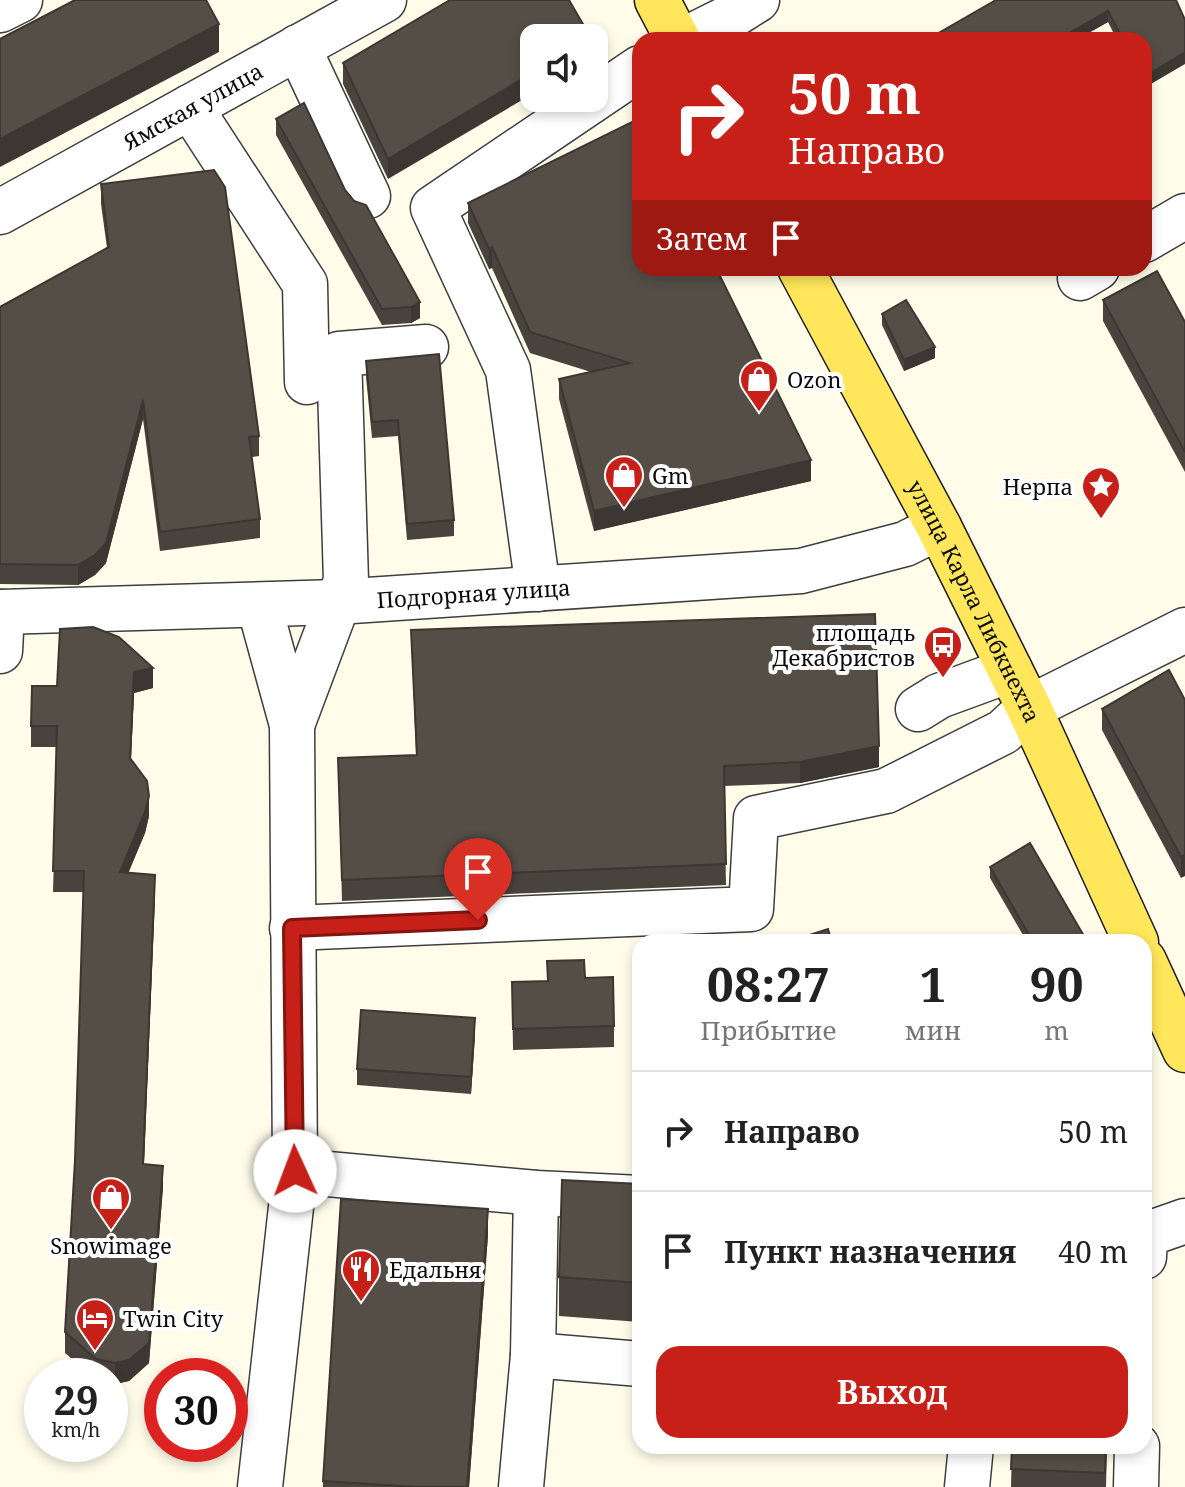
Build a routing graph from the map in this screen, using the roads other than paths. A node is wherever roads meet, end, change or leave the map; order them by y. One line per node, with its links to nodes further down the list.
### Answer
1 (20, 0): 5 (street)
2 (384, 0): 8 (street, Ямская улица)
3 (657, 0): 6 (main road)
4 (757, 0): 7 (street)
5 (0, 10)
6 (676, 32)
7 (698, 32)
8 (298, 47): 10 (street, Ямская улица); 11 (street)
9 (632, 73): 19 (street)
10 (190, 107): 12 (street, Ямская улица); 17 (street)
11 (368, 196)
12 (0, 212)
13 (1185, 216): 14 (street)
14 (1152, 235)
15 (804, 276): 18 (main road, улица Карла Либкнехта)
16 (426, 347): 20 (street)
17 (307, 382)
18 (939, 527): 19 (street, Подгорная улица); 24 (main road, улица Карла Либкнехта)
19 (538, 589): 20 (street, Подгорная улица)
20 (337, 602): 21 (street, Подгорная улица); 27 (street)
21 (259, 605): 22 (street, Подгорная улица); 27 (street)
22 (1, 625)
23 (1185, 630): 25 (street)
24 (1010, 670): 25 (main road, улица Карла Либкнехта); 26 (street)
25 (1029, 708): 28 (street); 29 (main road, улица Карла Либкнехта)
26 (918, 709)
27 (292, 725): 28 (street)
28 (292, 928): 32 (street)
29 (1132, 934)
30 (1152, 978): 31 (main road)
31 (1185, 1050)
32 (295, 1171): 33 (street); 41 (street)
33 (536, 1193): 34 (street); 37 (street)
34 (632, 1198)
35 (1185, 1221): 36 (street)
36 (1152, 1233)
37 (533, 1355): 38 (street); 42 (street)
38 (632, 1363)
39 (970, 1454): 43 (street)
40 (1137, 1454): 44 (street)
41 (260, 1487)
42 (521, 1487)
43 (967, 1487)
44 (1136, 1487)

